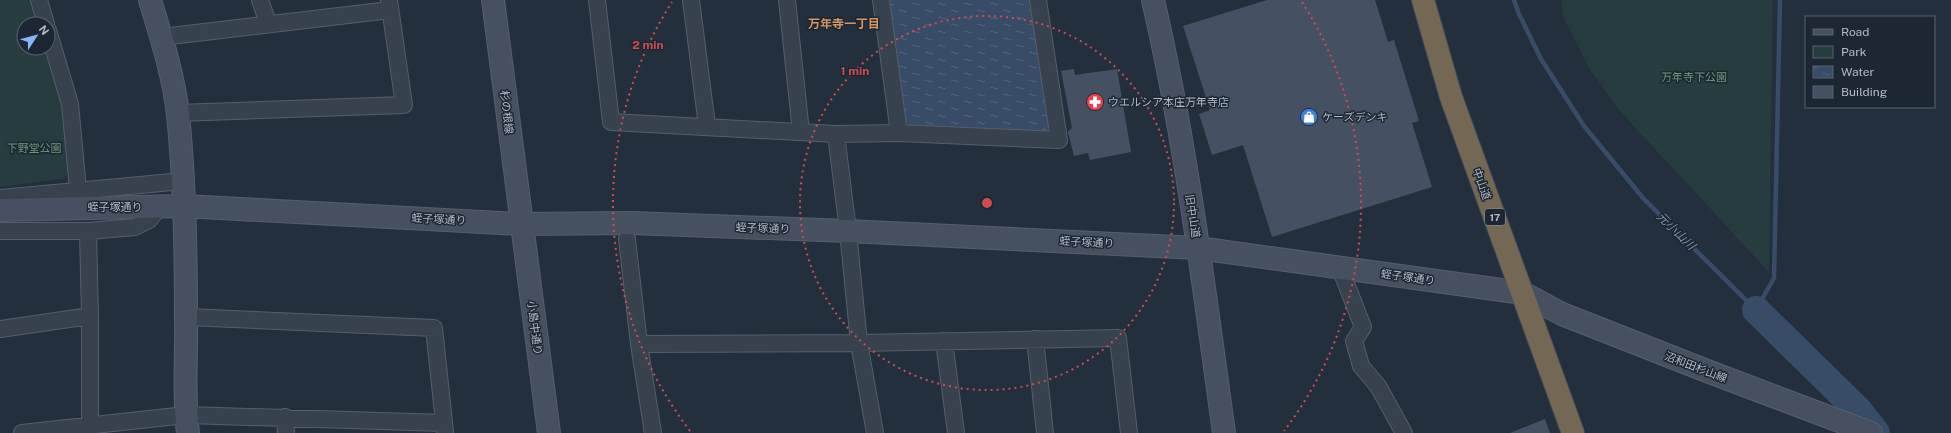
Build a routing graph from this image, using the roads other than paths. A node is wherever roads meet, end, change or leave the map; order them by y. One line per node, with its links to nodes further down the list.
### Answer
1 (39, 0): 13 (street)
2 (150, 0): 15 (street)
3 (260, 0): 14 (street)
4 (493, 0): 28 (street, 杉の根線)
5 (596, 0): 18 (street)
6 (691, 0): 18 (street)
7 (787, 0): 19 (street)
8 (881, 0): 20 (street)
9 (1038, 0): 20 (street)
10 (1153, 0): 33 (street, 旧中山道)
11 (1423, 0): 35 (highway, 中山道 / 17)
12 (390, 5): 14 (street); 17 (street)
13 (44, 16)
14 (268, 23): 15 (street)
15 (162, 37): 17 (street)
16 (56, 56): 23 (street)
17 (178, 113): 22 (street)
18 (706, 126): 19 (street)
19 (801, 132): 21 (street)
20 (899, 133): 21 (street)
21 (836, 134): 31 (street)
22 (183, 181): 23 (street); 25 (street)
23 (78, 190): 24 (street)
24 (0, 198)
25 (183, 206): 26 (street, 蛭子塚通り); 28 (street, 蛭子塚通り); 37 (street)
26 (152, 207): 27 (street, 蛭子塚通り); 29 (street)
27 (0, 210)
28 (521, 224): 31 (street, 蛭子塚通り); 49 (street, 小島中通り)
29 (88, 230): 30 (street); 36 (street)
30 (0, 231)
31 (848, 231): 33 (street, 蛭子塚通り); 41 (street)
32 (627, 239): 42 (street)
33 (1198, 248): 34 (street, 蛭子塚通り); 56 (street, 旧中山道)
34 (1340, 268): 35 (street, 蛭子塚通り); 57 (street)
35 (1523, 294): 58 (highway, 中山道 / 17); 59 (street, 沼和田杉山線)
36 (90, 316): 38 (street); 46 (street)
37 (186, 317): 44 (street); 45 (street)
38 (0, 329)
39 (1035, 339): 40 (street); 54 (street); 55 (street)
40 (944, 342): 41 (street); 53 (street)
41 (859, 343): 42 (street); 52 (street)
42 (639, 344): 50 (street)
43 (285, 417): 44 (street); 45 (street); 48 (street)
44 (187, 424): 46 (street)
45 (445, 428)
46 (90, 429): 47 (street)
47 (22, 433)
48 (286, 433)
49 (549, 433)
50 (653, 433)
51 (870, 433): 52 (street)
52 (875, 433)
53 (956, 433)
54 (1045, 433)
55 (1129, 433)
56 (1224, 433)
57 (1404, 433)
58 (1572, 433)
59 (1871, 433)

